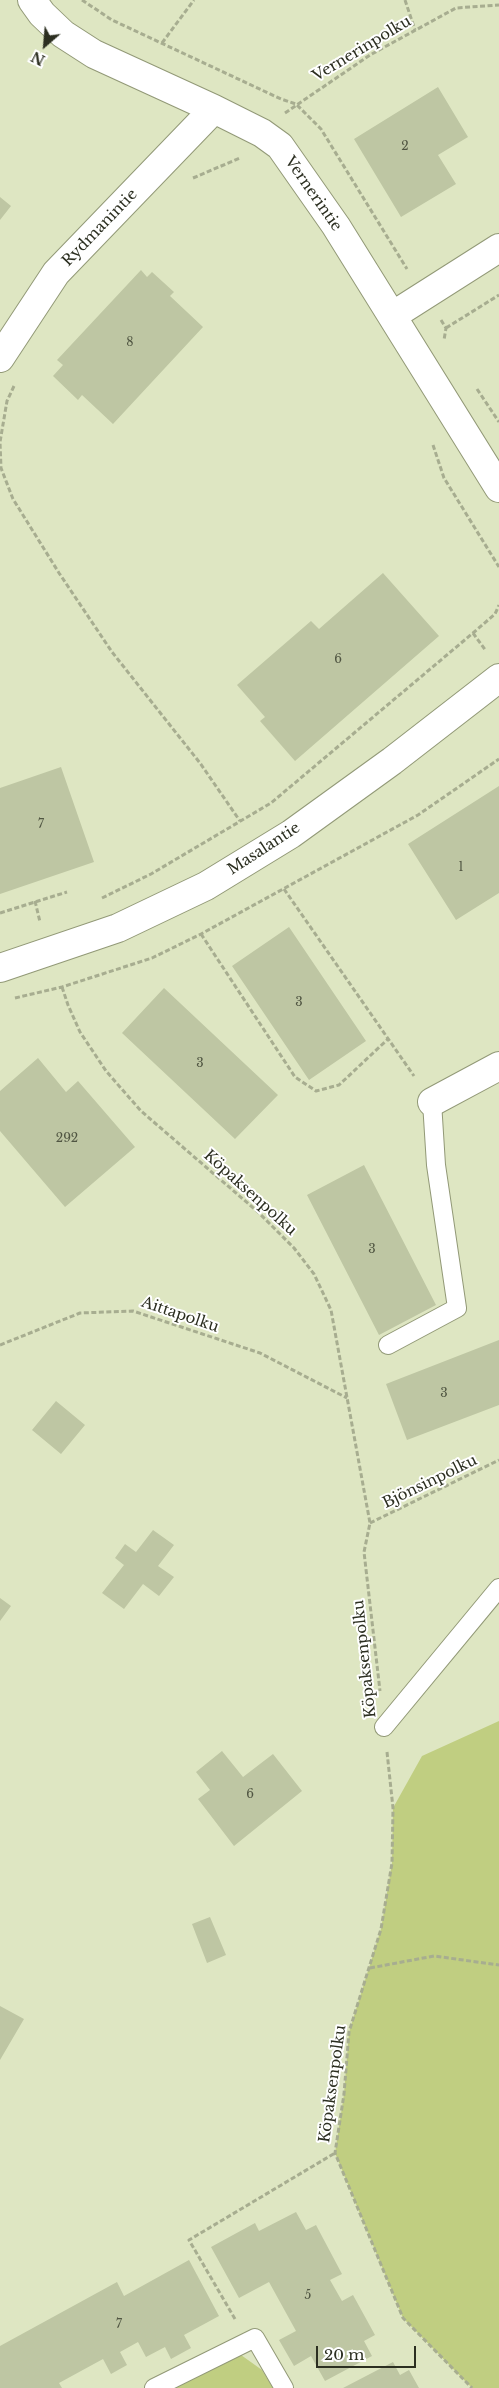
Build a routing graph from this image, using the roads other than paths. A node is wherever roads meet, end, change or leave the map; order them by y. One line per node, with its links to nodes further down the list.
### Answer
1 (32, 0): 2 (street, Vernerintie)
2 (214, 109): 4 (street, Vernerintie); 5 (street, Rydmanintie)
3 (499, 248): 4 (street)
4 (392, 316): 6 (street, Vernerintie)
5 (0, 358)
6 (499, 488)
7 (499, 678): 8 (street, Masalantie)
8 (0, 968)
9 (499, 1066): 10 (street)
10 (432, 1102): 11 (lane)
11 (388, 1345)
12 (499, 1588): 13 (lane)
13 (384, 1727)
14 (154, 2388): 15 (lane)
15 (284, 2388)

